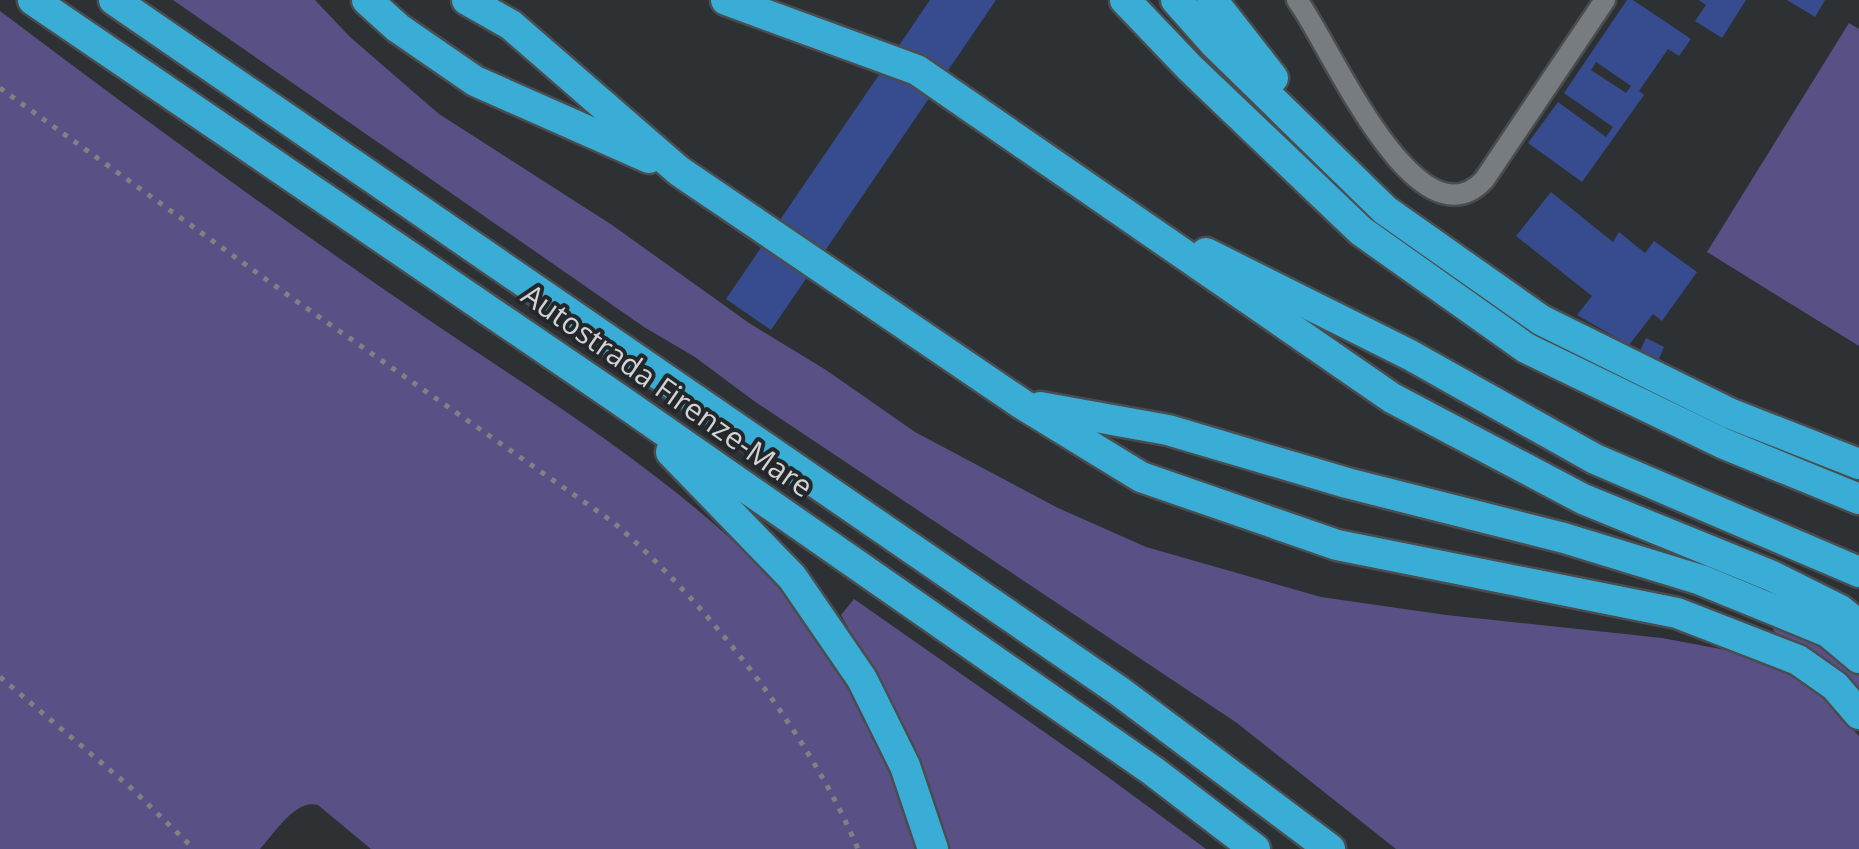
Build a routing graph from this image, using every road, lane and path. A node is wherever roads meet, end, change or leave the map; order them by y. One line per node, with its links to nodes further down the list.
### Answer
1 (33, 0): 15 (highway, Autostrada Firenze-Mare)
2 (114, 0): 28 (highway, Autostrada Firenze-Mare)
3 (368, 0): 13 (highway)
4 (467, 0): 13 (highway)
5 (726, 0): 14 (highway)
6 (1125, 0): 18 (highway)
7 (1176, 0): 12 (highway)
8 (1212, 0): 12 (highway)
9 (1297, 0): 10 (street)
10 (1604, 0)
11 (0, 88): 25 (path)
12 (1343, 167): 17 (highway)
13 (679, 172): 16 (highway)
14 (1100, 200): 19 (highway); 20 (highway)
15 (620, 400): 26 (highway); 27 (highway, Autostrada Firenze-Mare)
16 (1022, 404): 21 (highway); 23 (highway)
17 (1859, 464)
18 (1859, 499)
19 (1859, 572)
20 (1859, 626)
21 (1859, 658)
22 (0, 677): 24 (path)
23 (1859, 714)
24 (194, 849)
25 (858, 849)
26 (933, 849)
27 (1255, 849)
28 (1330, 849)

